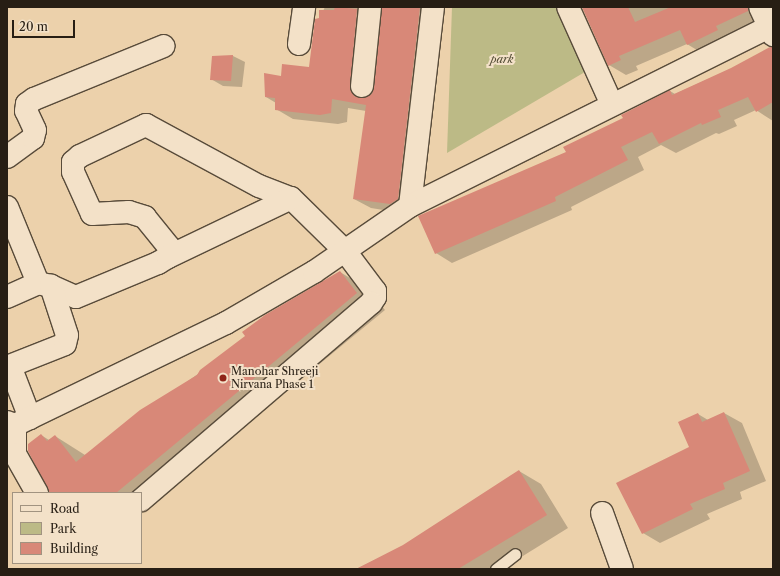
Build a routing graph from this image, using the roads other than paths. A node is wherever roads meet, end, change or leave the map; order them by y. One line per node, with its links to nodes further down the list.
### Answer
1 (304, 7): 7 (street)
2 (370, 7): 9 (street)
3 (433, 7): 13 (street)
4 (568, 7): 10 (street)
5 (760, 7): 6 (street)
6 (771, 31): 10 (street)
7 (299, 44)
8 (164, 46): 11 (street)
9 (362, 86)
10 (612, 105): 13 (street)
11 (7, 156)
12 (291, 198): 15 (street); 16 (street); 16 (street)
13 (410, 206): 15 (street)
14 (7, 207): 17 (street)
15 (345, 251): 20 (street); 22 (street)
16 (168, 257): 17 (street)
17 (44, 284): 18 (street); 19 (street)
18 (7, 296)
19 (9, 366): 20 (street)
20 (17, 422): 21 (street)
21 (36, 492)
22 (142, 499)
23 (602, 513): 26 (street)
24 (515, 554): 25 (lane)
25 (496, 569)
26 (622, 569)

